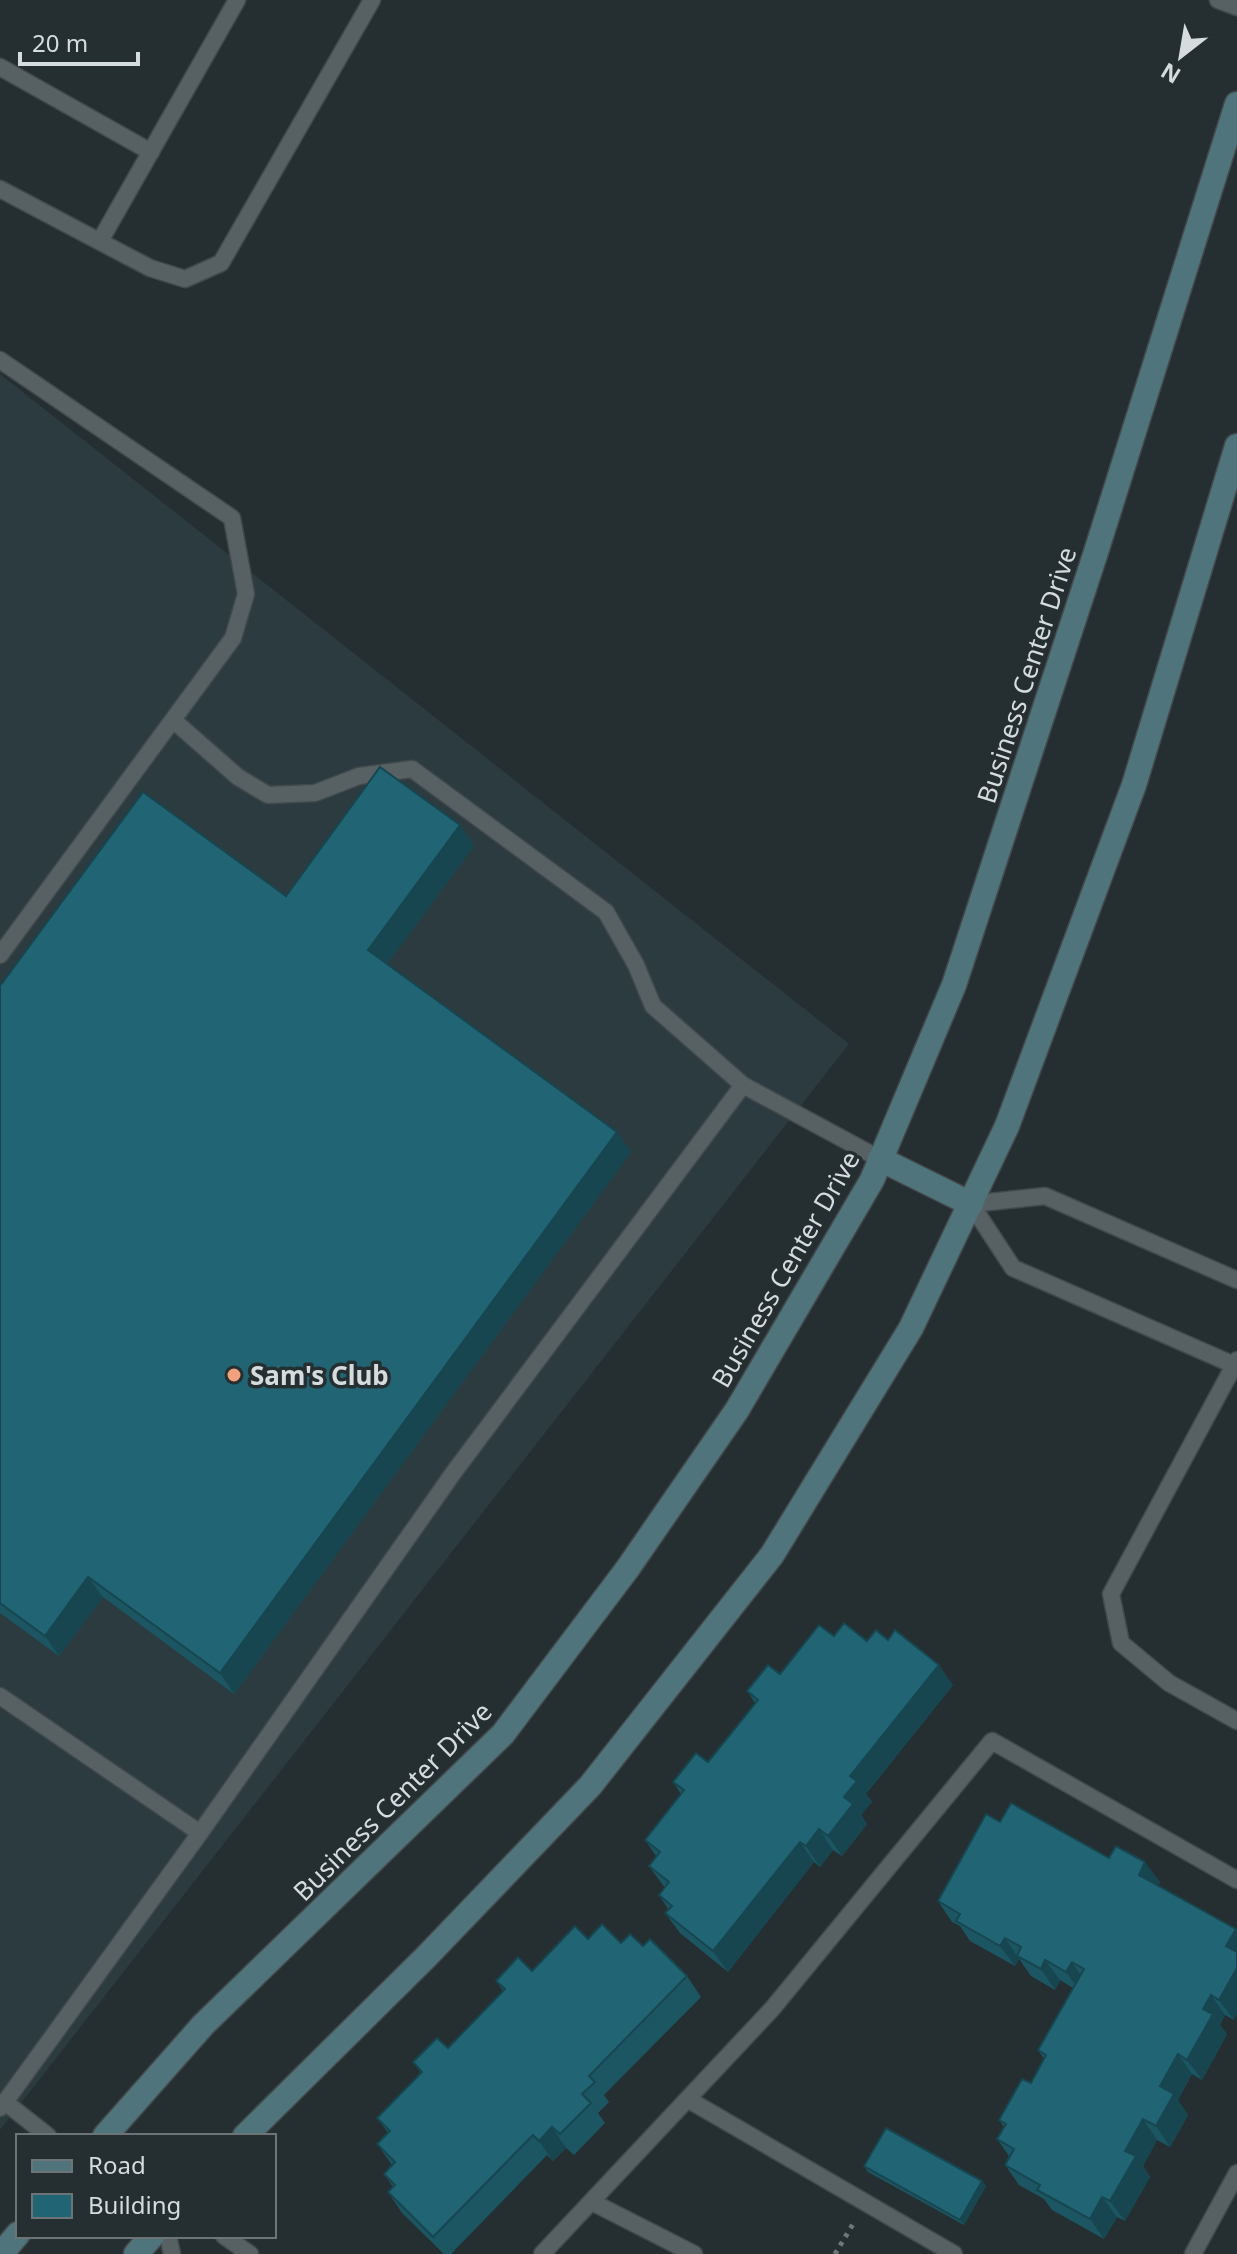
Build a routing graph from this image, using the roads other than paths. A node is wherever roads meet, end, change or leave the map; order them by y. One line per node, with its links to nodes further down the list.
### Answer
1 (237, 0): 7 (lane)
2 (372, 0): 9 (lane)
3 (1218, 0): 4 (lane)
4 (1237, 7)
5 (0, 67): 7 (lane)
6 (1237, 104): 15 (street, Business Center Drive)
7 (151, 152): 9 (lane)
8 (0, 189): 9 (lane)
9 (100, 241)
10 (0, 360): 12 (lane)
11 (1237, 446): 16 (street)
12 (173, 720): 13 (lane); 14 (lane)
13 (0, 955)
14 (743, 1085): 15 (lane); 21 (lane)
15 (880, 1159): 16 (street); 26 (street, Business Center Drive)
16 (971, 1204): 17 (lane); 18 (lane); 27 (street)
17 (1237, 1280)
18 (1236, 1362): 20 (lane)
19 (0, 1696): 21 (lane)
20 (1237, 1721)
21 (200, 1833): 24 (lane)
22 (1237, 1880): 23 (lane)
23 (689, 2100): 29 (lane); 38 (lane)
24 (3, 2105): 25 (lane)
25 (45, 2134)
26 (107, 2134)
27 (247, 2134)
28 (1237, 2173): 39 (lane)
29 (592, 2202): 36 (lane); 37 (lane)
30 (16, 2236): 33 (street)
31 (150, 2238): 34 (street)
32 (227, 2238): 35 (lane)
33 (1, 2254)
34 (136, 2254)
35 (250, 2254)
36 (542, 2254)
37 (694, 2254)
38 (954, 2254)
39 (1193, 2254)

